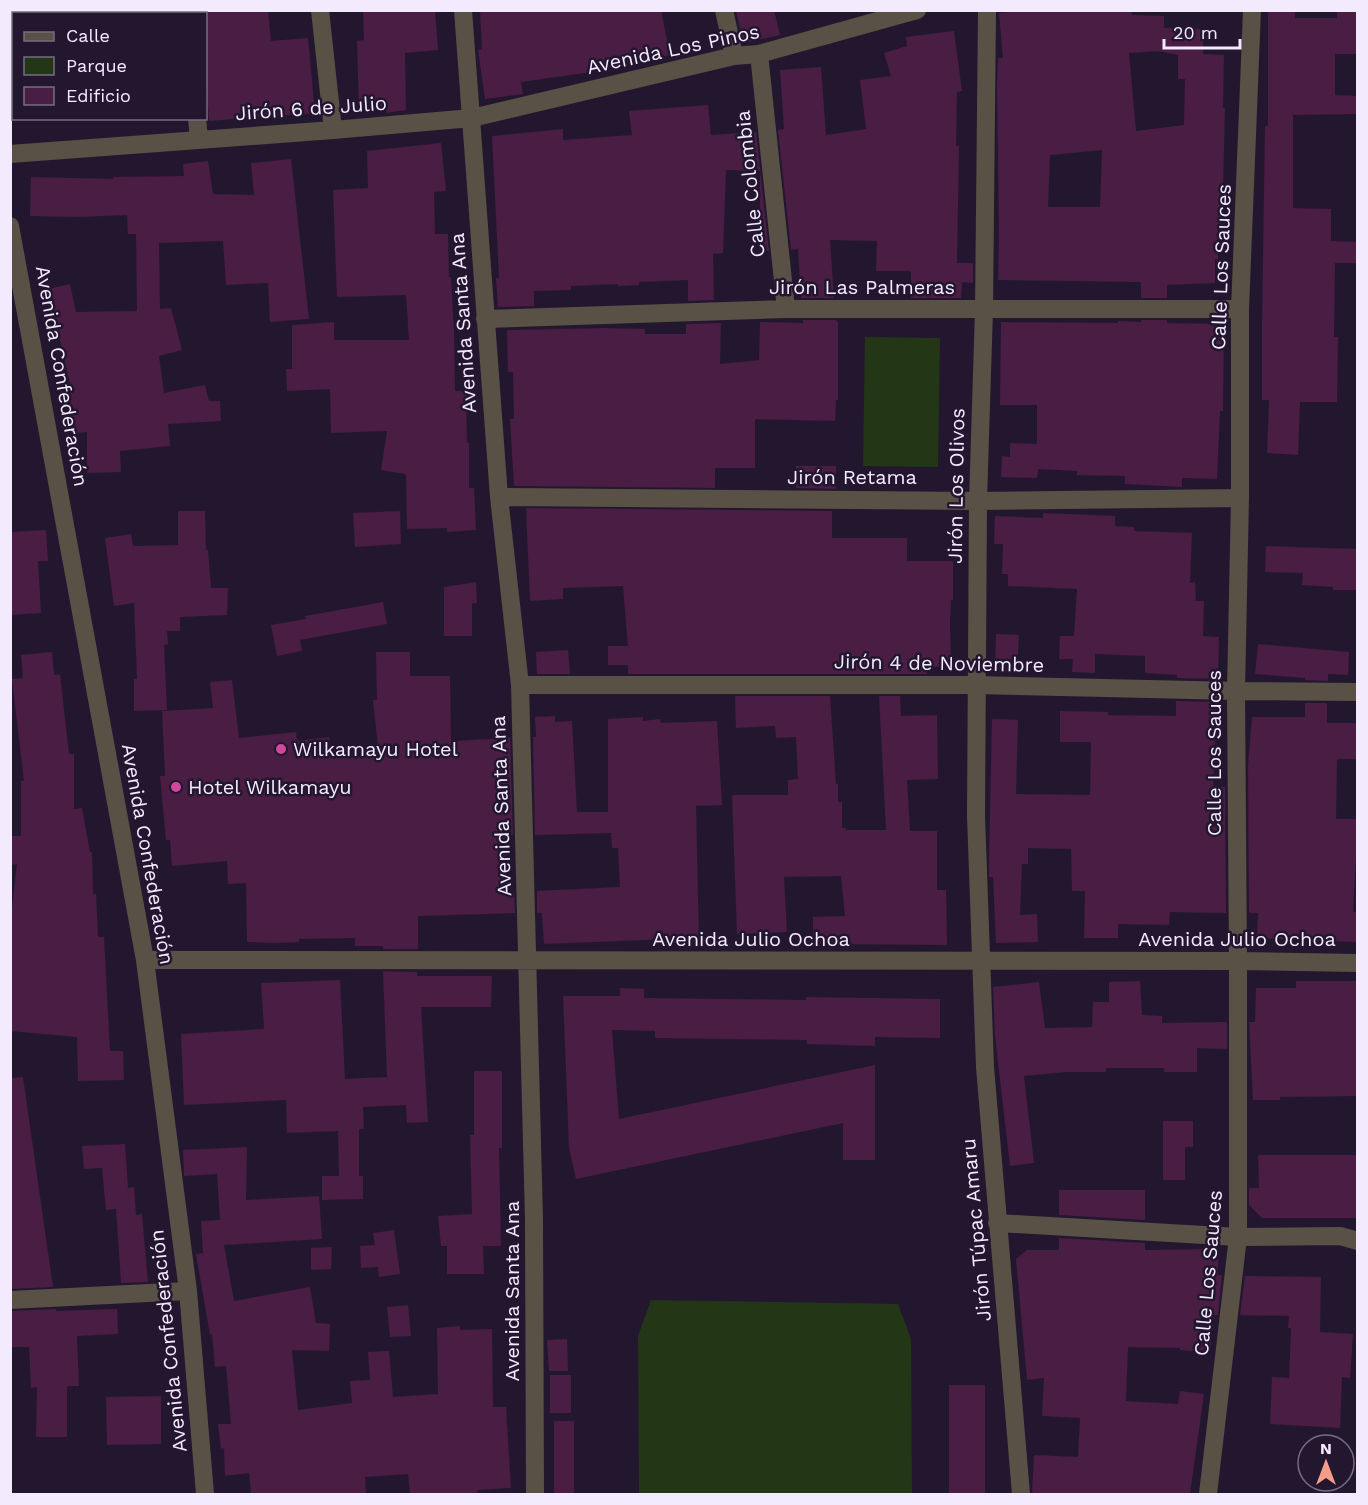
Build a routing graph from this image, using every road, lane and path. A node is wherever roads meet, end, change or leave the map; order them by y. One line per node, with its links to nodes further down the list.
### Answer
1 (320, 10): 11 (street)
2 (462, 10): 9 (street, Avenida Santa Ana)
3 (724, 10): 8 (street)
4 (916, 10): 7 (street, Avenida Los Pinos)
5 (987, 10): 17 (street, Jirón Los Olivos)
6 (1252, 10): 16 (street, Calle Los Sauces)
7 (759, 54): 8 (street, Avenida Los Pinos); 15 (street, Calle Colombia)
8 (734, 56): 9 (street, Avenida Los Pinos)
9 (472, 118): 11 (street, Jirón 6 de Julio); 18 (street, Avenida Santa Ana)
10 (197, 120): 12 (street)
11 (333, 130): 12 (street, Jirón 6 de Julio)
12 (199, 139): 13 (street, Jirón 6 de Julio)
13 (10, 154)
14 (10, 226): 26 (street, Avenida Confederación)
15 (786, 309): 17 (street, Jirón Las Palmeras); 18 (street, Jirón Las Palmeras)
16 (1240, 309): 17 (street, Jirón Las Palmeras); 20 (street, Calle Los Sauces)
17 (984, 310): 21 (street, Jirón Los Olivos)
18 (484, 319): 19 (street, Avenida Santa Ana)
19 (499, 497): 21 (street, Jirón Retama); 22 (street, Avenida Santa Ana)
20 (1240, 498): 21 (street, Jirón Retama); 24 (street, Calle Los Sauces)
21 (978, 501): 23 (street, Jirón Los Olivos)
22 (520, 684): 23 (street, Jirón 4 de Noviembre); 27 (street, Avenida Santa Ana)
23 (976, 685): 24 (street, Jirón 4 de Noviembre); 29 (street, Jirón Los Olivos)
24 (1236, 691): 25 (street, Jirón 4 de Noviembre); 28 (street, Calle Los Sauces)
25 (1358, 692)
26 (145, 960): 27 (street, Avenida Julio Ochoa); 34 (street, Avenida Confederación)
27 (528, 961): 29 (street, Avenida Julio Ochoa); 37 (street, Avenida Santa Ana)
28 (1238, 961): 29 (street, Avenida Julio Ochoa); 30 (street, Avenida Julio Ochoa); 32 (street, Calle Los Sauces)
29 (981, 962): 31 (street, Jirón Túpac Amaru)
30 (1358, 963)
31 (998, 1223): 32 (street); 38 (street, Jirón Túpac Amaru)
32 (1238, 1237): 33 (street); 39 (street, Calle Los Sauces)
33 (1358, 1241)
34 (188, 1291): 35 (street); 36 (street, Avenida Confederación)
35 (10, 1300)
36 (205, 1494)
37 (535, 1494)
38 (1021, 1494)
39 (1208, 1494)

